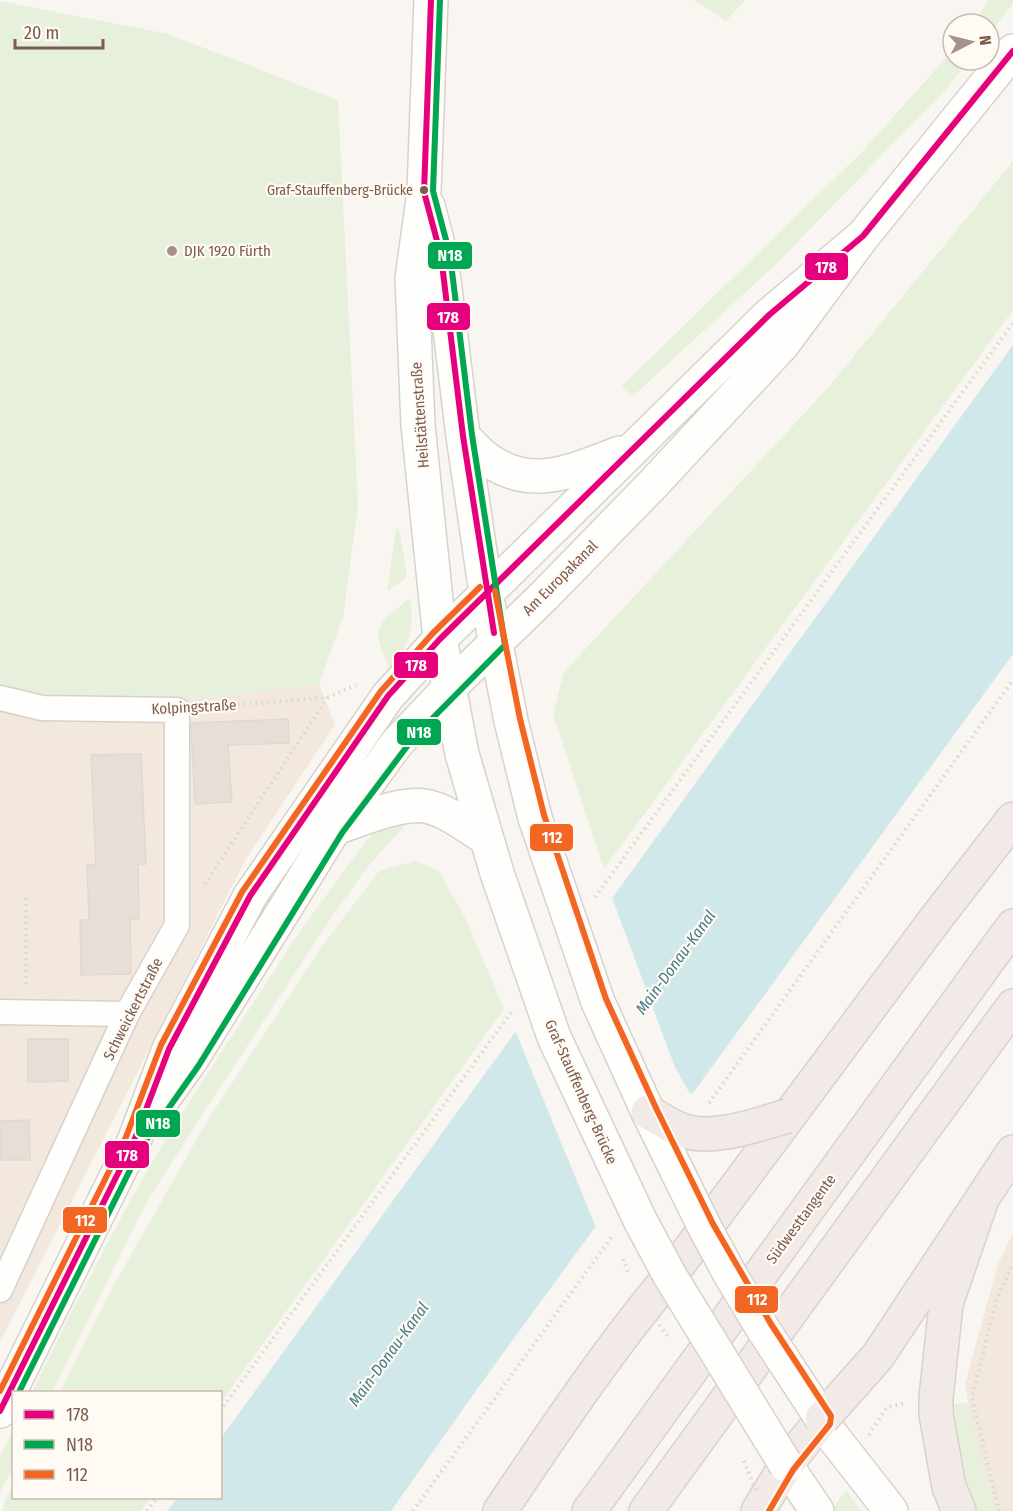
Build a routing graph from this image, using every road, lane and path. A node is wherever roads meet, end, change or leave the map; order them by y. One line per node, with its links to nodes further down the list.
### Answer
1 (431, 0): 3 (main road, Heilstättenstraße)
2 (1013, 51): 4 (main road, Am Europakanal)
3 (424, 192): 6 (main road, Heilstättenstraße); 9 (main road, Heilstättenstraße)
4 (863, 236): 7 (main road, Am Europakanal); 10 (main road, Am Europakanal)
5 (1013, 324): 21 (path)
6 (463, 436): 7 (main road); 8 (main road, Heilstättenstraße)
7 (630, 449): 8 (main road, Am Europakanal)
8 (486, 593): 9 (main road, Am Europakanal); 10 (main road, Heilstättenstraße)
9 (440, 639): 13 (main road, Heilstättenstraße); 32 (main road, Am Europakanal)
10 (495, 642): 13 (main road, Am Europakanal); 30 (main road, bridge)
11 (1013, 680): 29 (path)
12 (357, 685): 14 (path, Kolpingstraße)
13 (449, 688): 18 (main road, Am Europakanal); 19 (main road, Graf-Stauffenberg-Brücke)
14 (328, 697): 16 (path, Kolpingstraße); 22 (path)
15 (0, 698): 16 (street, Kolpingstraße)
16 (177, 710): 22 (street, Schweickertstraße)
17 (1013, 819): 31 (highway)
18 (335, 828): 19 (main road); 32 (main road, Am Europakanal)
19 (487, 839): 38 (main road, Graf-Stauffenberg-Brücke, bridge)
20 (26, 898): 27 (path)
21 (593, 900)
22 (177, 925): 28 (street, Schweickertstraße)
23 (1013, 926): 48 (highway, Südwesttangente)
24 (516, 1006): 41 (path)
25 (1013, 1006): 49 (highway)
26 (0, 1012): 27 (street)
27 (26, 1012): 28 (street)
28 (128, 1014): 39 (street, Schweickertstraße)
29 (703, 1110)
30 (648, 1112): 31 (highway, bridge); 35 (main road, bridge)
31 (788, 1116): 35 (highway)
32 (134, 1141): 42 (main road, Am Europakanal)
33 (1013, 1152): 34 (highway)
34 (981, 1202): 43 (highway, bridge); 53 (highway)
35 (705, 1228): 38 (highway); 43 (main road, bridge)
36 (614, 1234): 46 (path)
37 (1013, 1263): 54 (path)
38 (670, 1276): 45 (main road, Graf-Stauffenberg-Brücke, bridge); 47 (highway)
39 (0, 1290)
40 (910, 1402): 44 (path)
41 (222, 1408)
42 (0, 1411)
43 (826, 1426): 45 (highway); 52 (main road)
44 (869, 1434)
45 (786, 1465): 50 (highway); 51 (main road, Graf-Stauffenberg-Brücke)
46 (413, 1511)
47 (500, 1511)
48 (589, 1511)
49 (646, 1511)
50 (758, 1511)
51 (817, 1511)
52 (891, 1511)
53 (959, 1511)
54 (999, 1511)

